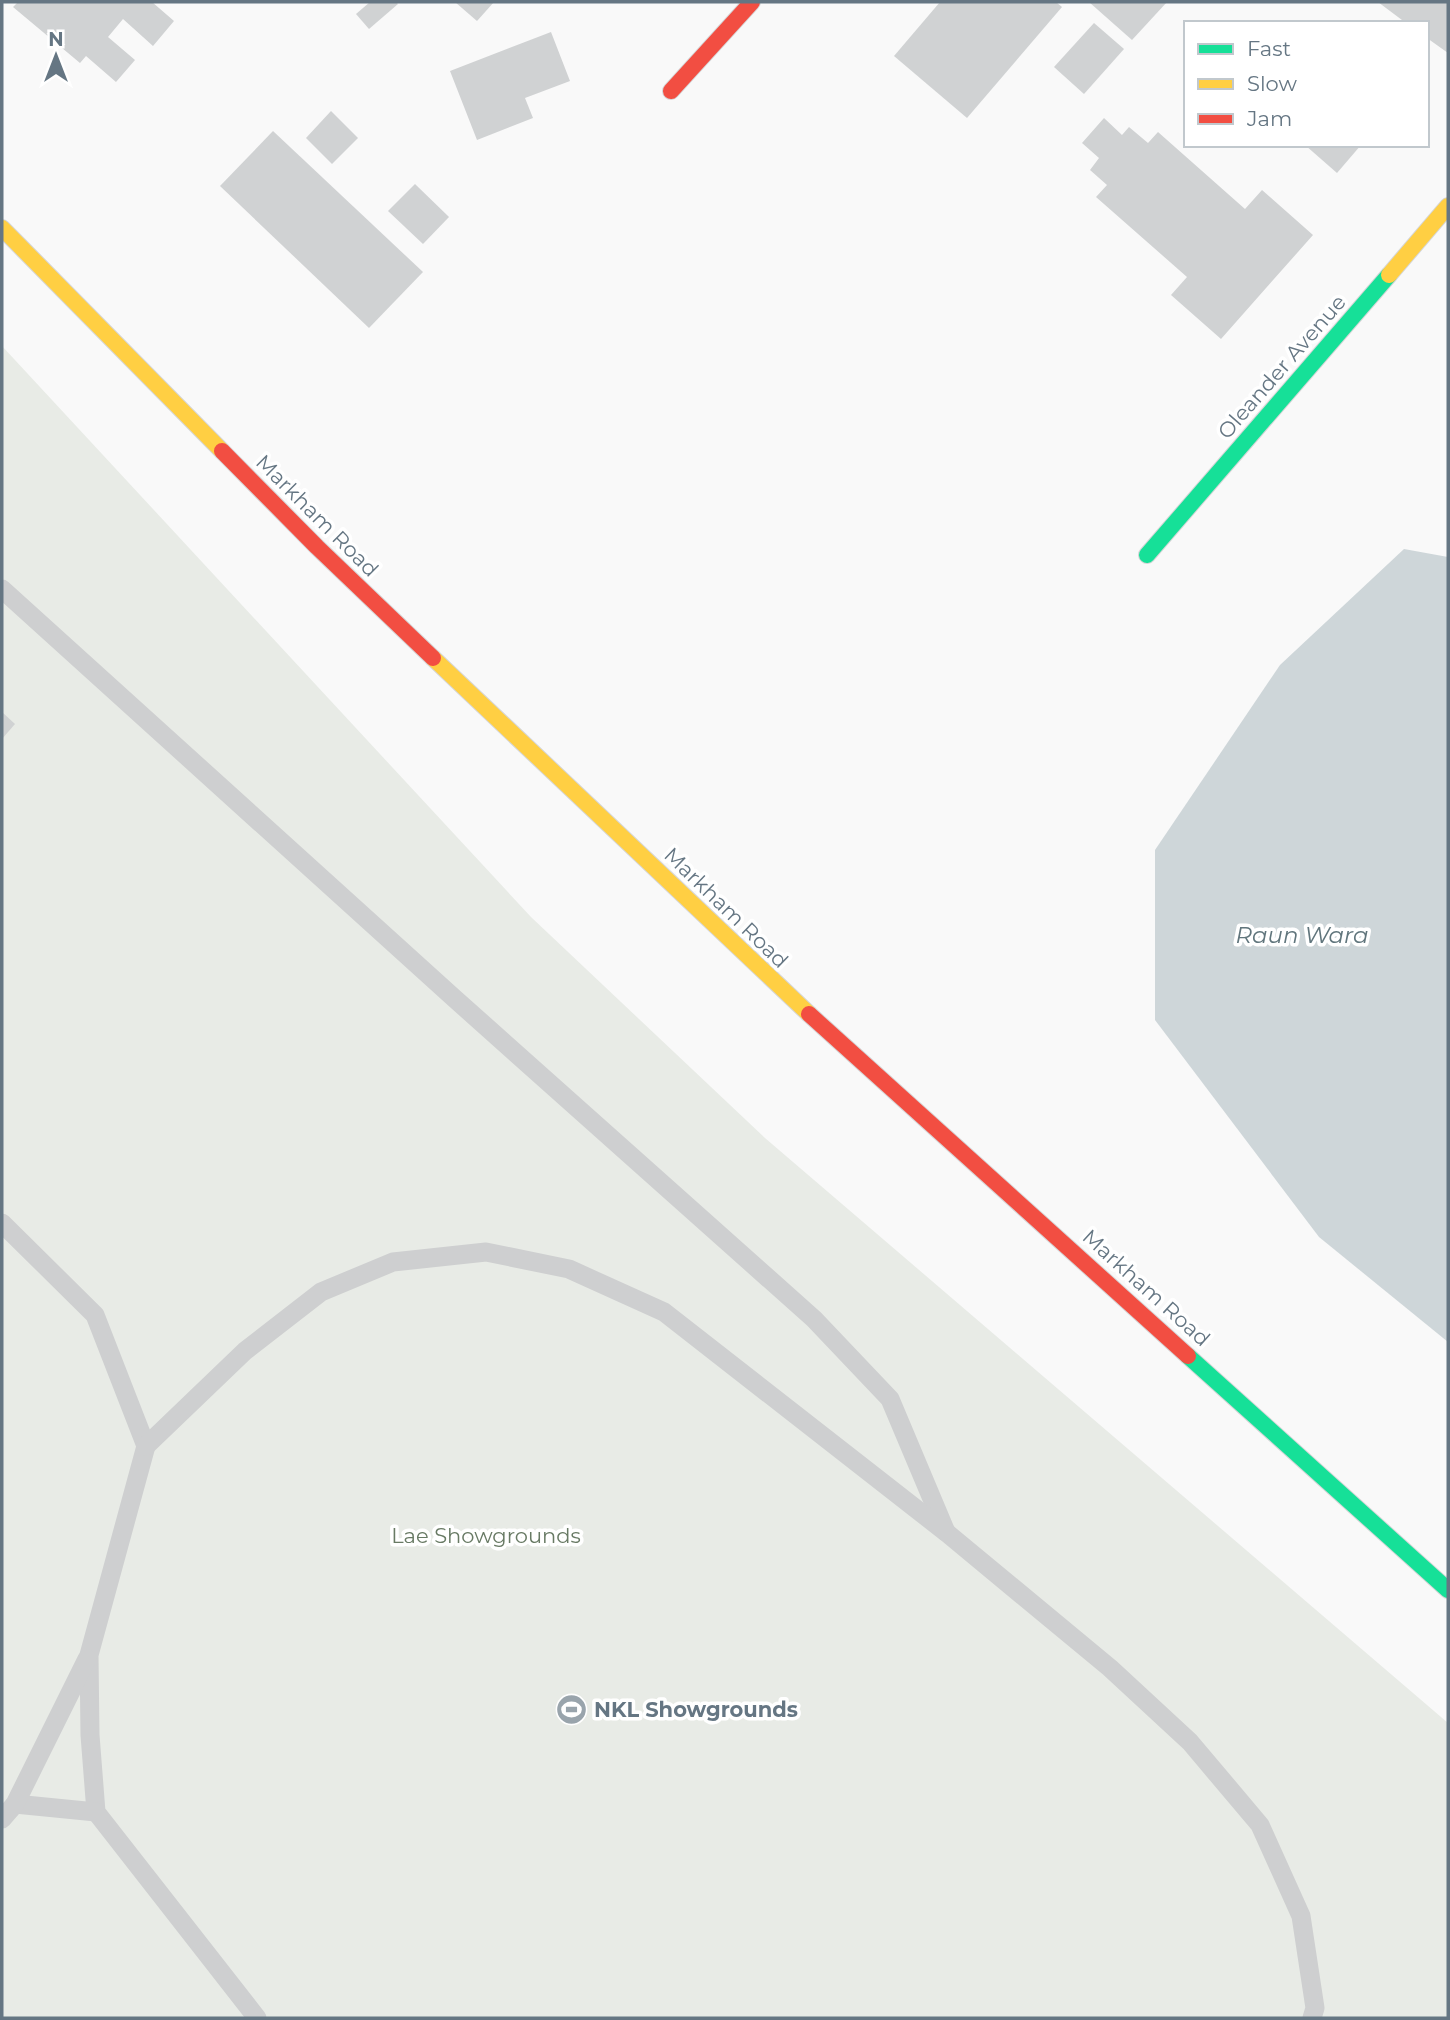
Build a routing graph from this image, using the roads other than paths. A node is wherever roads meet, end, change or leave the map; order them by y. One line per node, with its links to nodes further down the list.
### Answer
1 (752, 2): 2 (main road)
2 (671, 91)
3 (1448, 206): 5 (main road, Oleander Avenue)
4 (2, 228): 10 (main road, Markham Road)
5 (1147, 555)
6 (2, 589): 9 (lane)
7 (2, 1223): 8 (lane)
8 (146, 1446): 9 (lane); 11 (lane)
9 (947, 1533): 15 (lane)
10 (1448, 1590)
11 (89, 1656): 12 (lane); 13 (lane)
12 (8, 1811): 13 (lane)
13 (96, 1812): 14 (lane)
14 (257, 2018)
15 (1312, 2018)

